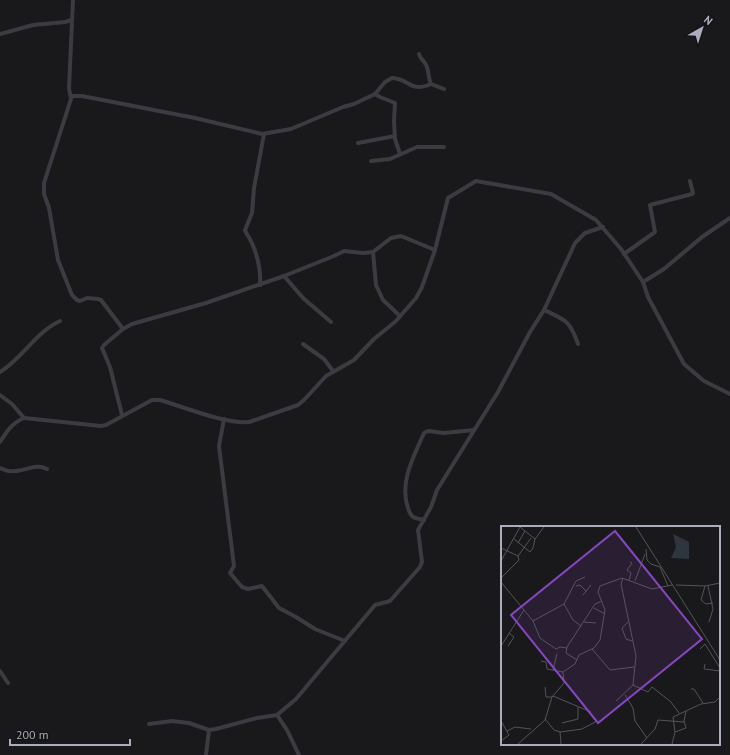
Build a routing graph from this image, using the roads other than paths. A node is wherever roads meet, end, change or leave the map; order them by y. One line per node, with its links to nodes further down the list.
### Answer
1 (73, 0): 2 (street)
2 (72, 20): 3 (street); 8 (street)
3 (0, 34)
4 (419, 54): 5 (street)
5 (431, 84): 6 (street); 7 (street)
6 (444, 89)
7 (376, 94): 9 (street); 10 (street)
8 (71, 96): 9 (street); 28 (street)
9 (264, 134): 23 (street)
10 (395, 136): 11 (street); 13 (street)
11 (358, 143)
12 (444, 147): 13 (street)
13 (400, 154): 14 (street)
14 (371, 160)
15 (690, 181): 20 (street)
16 (730, 218): 22 (street)
17 (603, 227): 18 (street); 20 (street); 24 (street)
18 (435, 250): 19 (street); 25 (street)
19 (373, 252): 21 (street); 25 (street)
20 (624, 254): 22 (street)
21 (284, 276): 23 (street); 27 (street)
22 (643, 282): 33 (street)
23 (260, 284): 28 (street)
24 (544, 310): 30 (street); 38 (street)
25 (400, 316): 31 (street)
26 (60, 321): 32 (street)
27 (331, 322)
28 (124, 329): 35 (street)
29 (304, 344): 31 (street)
30 (578, 344)
31 (333, 371): 37 (street)
32 (0, 372)
33 (730, 394)
34 (0, 395): 36 (street)
35 (122, 415): 36 (street); 37 (street)
36 (24, 418): 39 (street)
37 (224, 419): 43 (street)
38 (474, 430): 42 (street); 42 (street)
39 (0, 442)
40 (0, 468): 41 (street)
41 (47, 469)
42 (424, 520): 43 (street)
43 (345, 641): 46 (street)
44 (0, 671): 45 (street)
45 (8, 683)
46 (277, 715): 48 (street); 50 (street)
47 (149, 724): 48 (street)
48 (209, 730): 49 (street)
49 (206, 755)
50 (299, 755)

